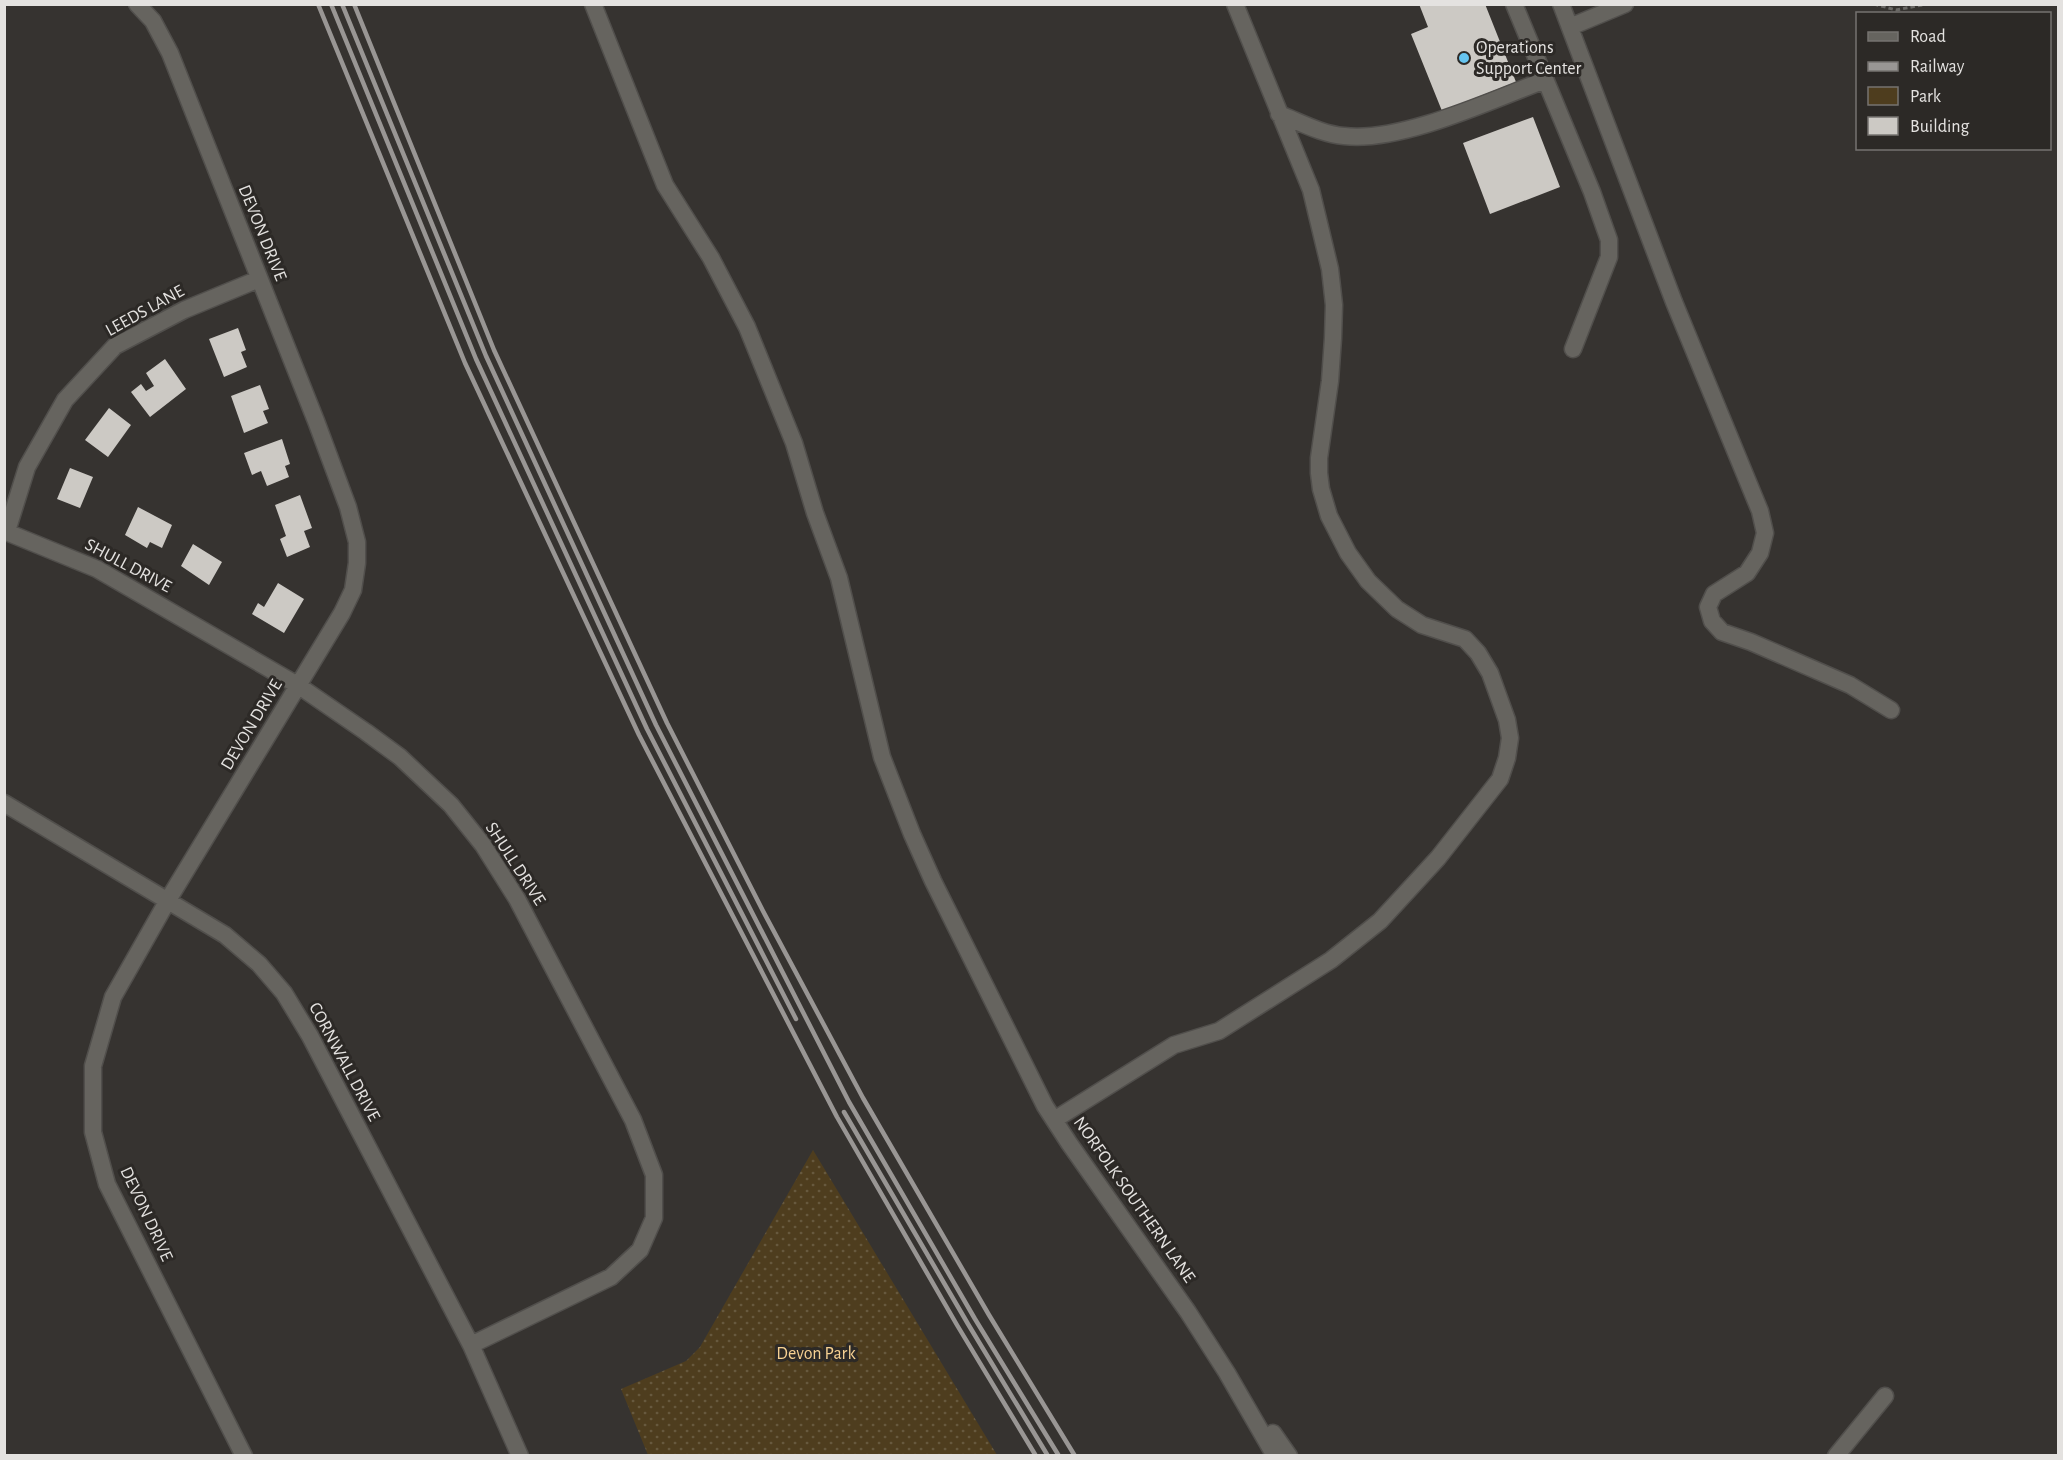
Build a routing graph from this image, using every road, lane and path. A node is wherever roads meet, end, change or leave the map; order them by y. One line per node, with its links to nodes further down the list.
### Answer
1 (137, 4): 14 (street, DEVON DRIVE)
2 (593, 4): 21 (street, NORFOLK SOUTHERN LANE)
3 (1235, 4): 13 (street)
4 (1514, 4): 12 (street)
5 (1561, 4): 11 (street)
6 (1625, 4): 11 (street)
7 (1726, 4): 8 (path)
8 (1735, 4)
9 (1874, 4): 10 (path)
10 (1927, 4)
11 (1569, 27): 18 (street)
12 (1545, 80): 13 (street); 15 (street)
13 (1279, 114): 21 (street)
14 (259, 279): 16 (street, LEEDS LANE); 17 (street, DEVON DRIVE)
15 (1573, 349)
16 (6, 531): 17 (street, SHULL DRIVE)
17 (299, 686): 20 (street, DEVON DRIVE); 23 (street, SHULL DRIVE)
18 (1891, 710)
19 (4, 803): 20 (street, CORNWALL DRIVE)
20 (168, 900): 23 (street, CORNWALL DRIVE); 25 (street, DEVON DRIVE)
21 (1054, 1120): 22 (street, NORFOLK SOUTHERN LANE)
22 (1188, 1312): 27 (street, NORFOLK SOUTHERN LANE); 28 (street)
23 (471, 1345): 26 (street, CORNWALL DRIVE)
24 (1885, 1396): 29 (street)
25 (244, 1455)
26 (520, 1455)
27 (1275, 1455)
28 (1289, 1455)
29 (1836, 1455)

